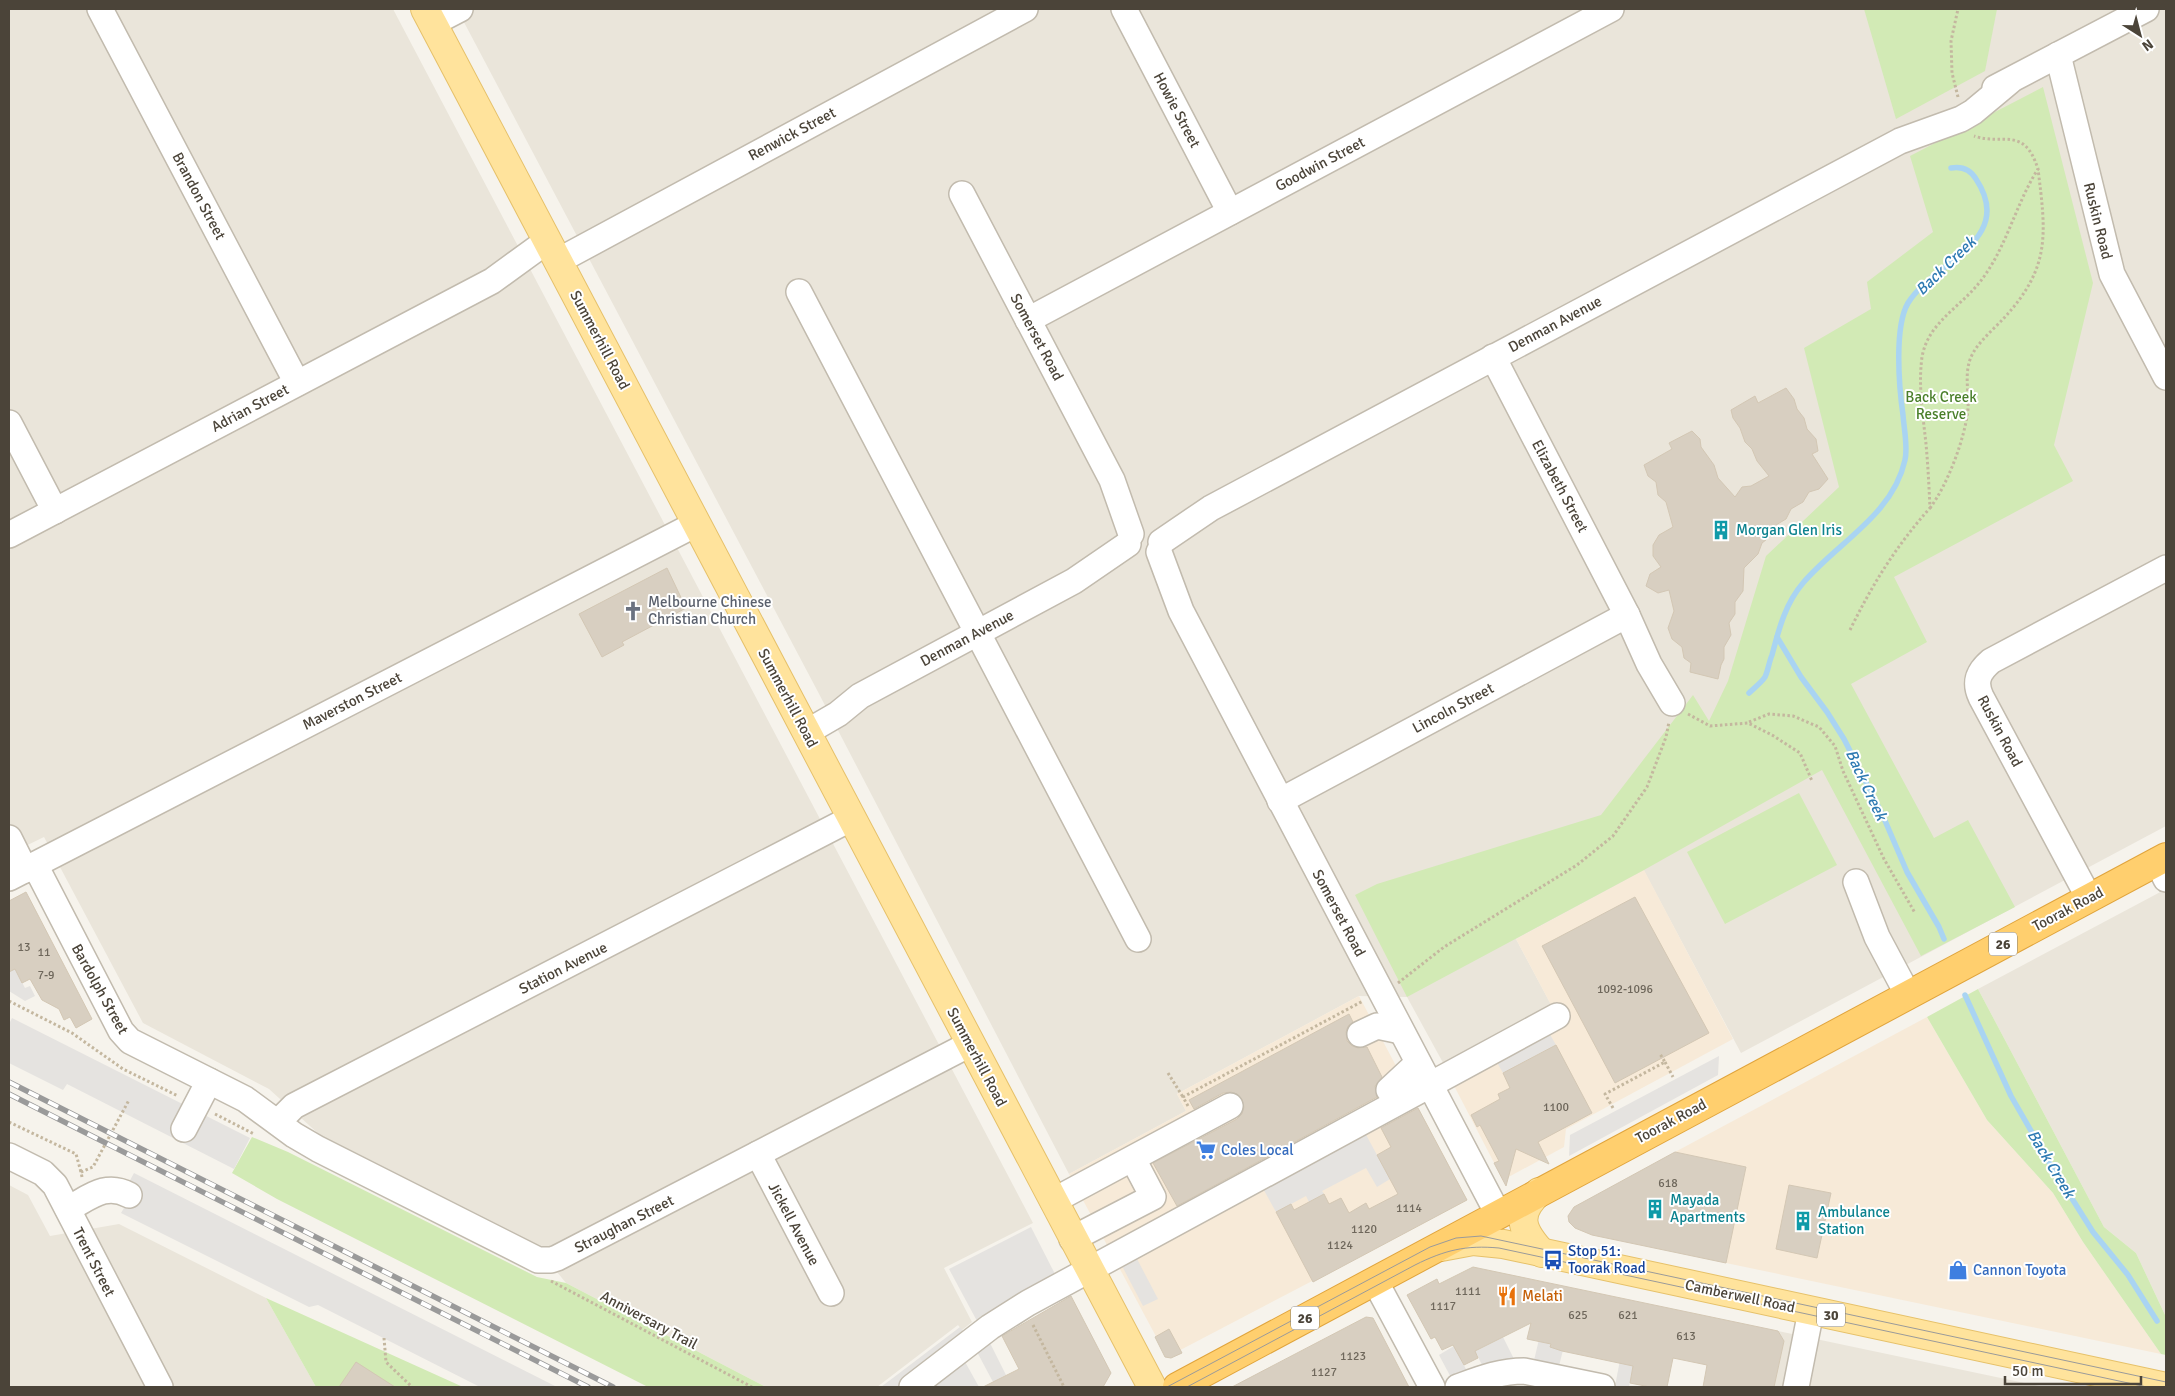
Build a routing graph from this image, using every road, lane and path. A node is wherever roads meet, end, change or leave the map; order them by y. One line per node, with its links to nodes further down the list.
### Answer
1 (100, 9): 21 (street, Brandon Street)
2 (460, 9): 8 (street)
3 (1025, 9): 16 (street, Renwick Street)
4 (1124, 9): 15 (street, Howie Street)
5 (1611, 9): 15 (street, Goodwin Street)
6 (1958, 9): 11 (path)
7 (2146, 9): 9 (street, Denman Avenue)
8 (429, 16): 16 (main road, Summerhill Road)
9 (2058, 55): 10 (street, Denman Avenue); 20 (street, Ruskin Road)
10 (2009, 82): 11 (street, Denman Avenue); 12 (street, Denman Avenue)
11 (1959, 108): 12 (street, Denman Avenue); 13 (path)
12 (1900, 141): 19 (street, Denman Avenue)
13 (2038, 169): 23 (path); 23 (path)
14 (962, 194): 18 (street, Somerset Road)
15 (1230, 212): 18 (street, Goodwin Street)
16 (554, 253): 21 (street, Adrian Street); 25 (main road, Summerhill Road)
17 (799, 292): 31 (street)
18 (1028, 320): 27 (street, Somerset Road)
19 (1493, 358): 27 (street, Denman Avenue); 29 (street, Elizabeth Street)
20 (2166, 377)
21 (298, 383): 24 (street, Adrian Street)
22 (9, 423): 24 (street)
23 (1930, 508): 30 (path)
24 (55, 511): 26 (street, Adrian Street)
25 (696, 524): 34 (main road, Summerhill Road); 40 (street, Maverston Street)
26 (9, 535)
27 (1145, 543): 31 (street, Denman Avenue); 36 (street, Somerset Road)
28 (2166, 568): 42 (street, Ruskin Road)
29 (1627, 615): 32 (street, Elizabeth Street); 36 (street, Lincoln Street)
30 (1850, 630)
31 (978, 632): 34 (street, Denman Avenue); 44 (street)
32 (1672, 703): 33 (path); 45 (path)
33 (1748, 723): 35 (path); 43 (path)
34 (804, 727): 37 (main road, Summerhill Road)
35 (1812, 781)
36 (1280, 801): 50 (street, Somerset Road)
37 (852, 818): 53 (main road, Summerhill Road); 68 (street, Station Avenue)
38 (9, 838): 40 (street, Bardolph Street)
39 (2163, 866): 42 (highway, Toorak Road / 26)
40 (23, 871): 59 (street, Bardolph Street)
41 (1856, 882): 46 (street)
42 (2089, 898): 46 (highway, Toorak Road / 26)
43 (1915, 913)
44 (1138, 939)
45 (1397, 984)
46 (1908, 995): 74 (highway, Toorak Road / 26)
47 (9, 1001): 51 (path)
48 (1363, 1001): 62 (path)
49 (1557, 1016): 60 (street)
50 (1401, 1030): 52 (street); 56 (street, Somerset Road)
51 (72, 1033)
52 (1360, 1034)
53 (970, 1044): 70 (street, Straughan Street); 77 (main road, Summerhill Road)
54 (1660, 1054): 55 (path)
55 (1665, 1062): 58 (path); 65 (path)
56 (1418, 1063): 60 (street, Somerset Road); 61 (street)
57 (1168, 1074): 62 (path)
58 (1673, 1077)
59 (209, 1081): 68 (street, Bardolph Street); 69 (street)
60 (1430, 1085): 79 (street, Somerset Road); 83 (street)
61 (1389, 1090)
62 (1183, 1096): 66 (path)
63 (129, 1100): 73 (path)
64 (1230, 1106): 72 (street)
65 (1614, 1108)
66 (1192, 1113)
67 (9, 1122): 73 (path)
68 (278, 1122): 70 (street, Straughan Street)
69 (184, 1128)
70 (758, 1154): 86 (street, Jickell Avenue)
71 (9, 1156): 78 (street, Trent Street)
72 (1133, 1159): 77 (street); 80 (street)
73 (81, 1172): 76 (path)
74 (1539, 1192): 79 (highway, Toorak Road / 26); 82 (main road)
75 (129, 1194): 76 (street)
76 (89, 1198): 78 (street)
77 (1053, 1201): 80 (main road, Summerhill Road)
78 (68, 1209): 90 (street, Trent Street)
79 (1498, 1214): 81 (highway, Toorak Road / 26)
80 (1072, 1239): 83 (main road, Summerhill Road)
81 (1432, 1251): 82 (main road, Camberwell Road / 30); 85 (highway, Toorak Road / 26)
82 (1542, 1253): 88 (main road, Camberwell Road / 30)
83 (1089, 1270): 87 (street); 95 (main road, Summerhill Road)
84 (544, 1278): 92 (path, Anniversary Trail)
85 (1375, 1281): 96 (highway, Toorak Road / 26); 97 (street)
86 (830, 1293)
87 (1022, 1306): 93 (street); 94 (path)
88 (1811, 1311): 100 (street); 101 (main road, Camberwell Road / 30)
89 (384, 1338): 91 (path)
90 (160, 1387)
91 (412, 1387)
92 (752, 1387)
93 (912, 1387)
94 (1064, 1387)
95 (1152, 1387)
96 (1177, 1387)
97 (1432, 1387)
98 (1458, 1387): 99 (street)
99 (1602, 1387)
100 (1796, 1387)
101 (2166, 1387)

